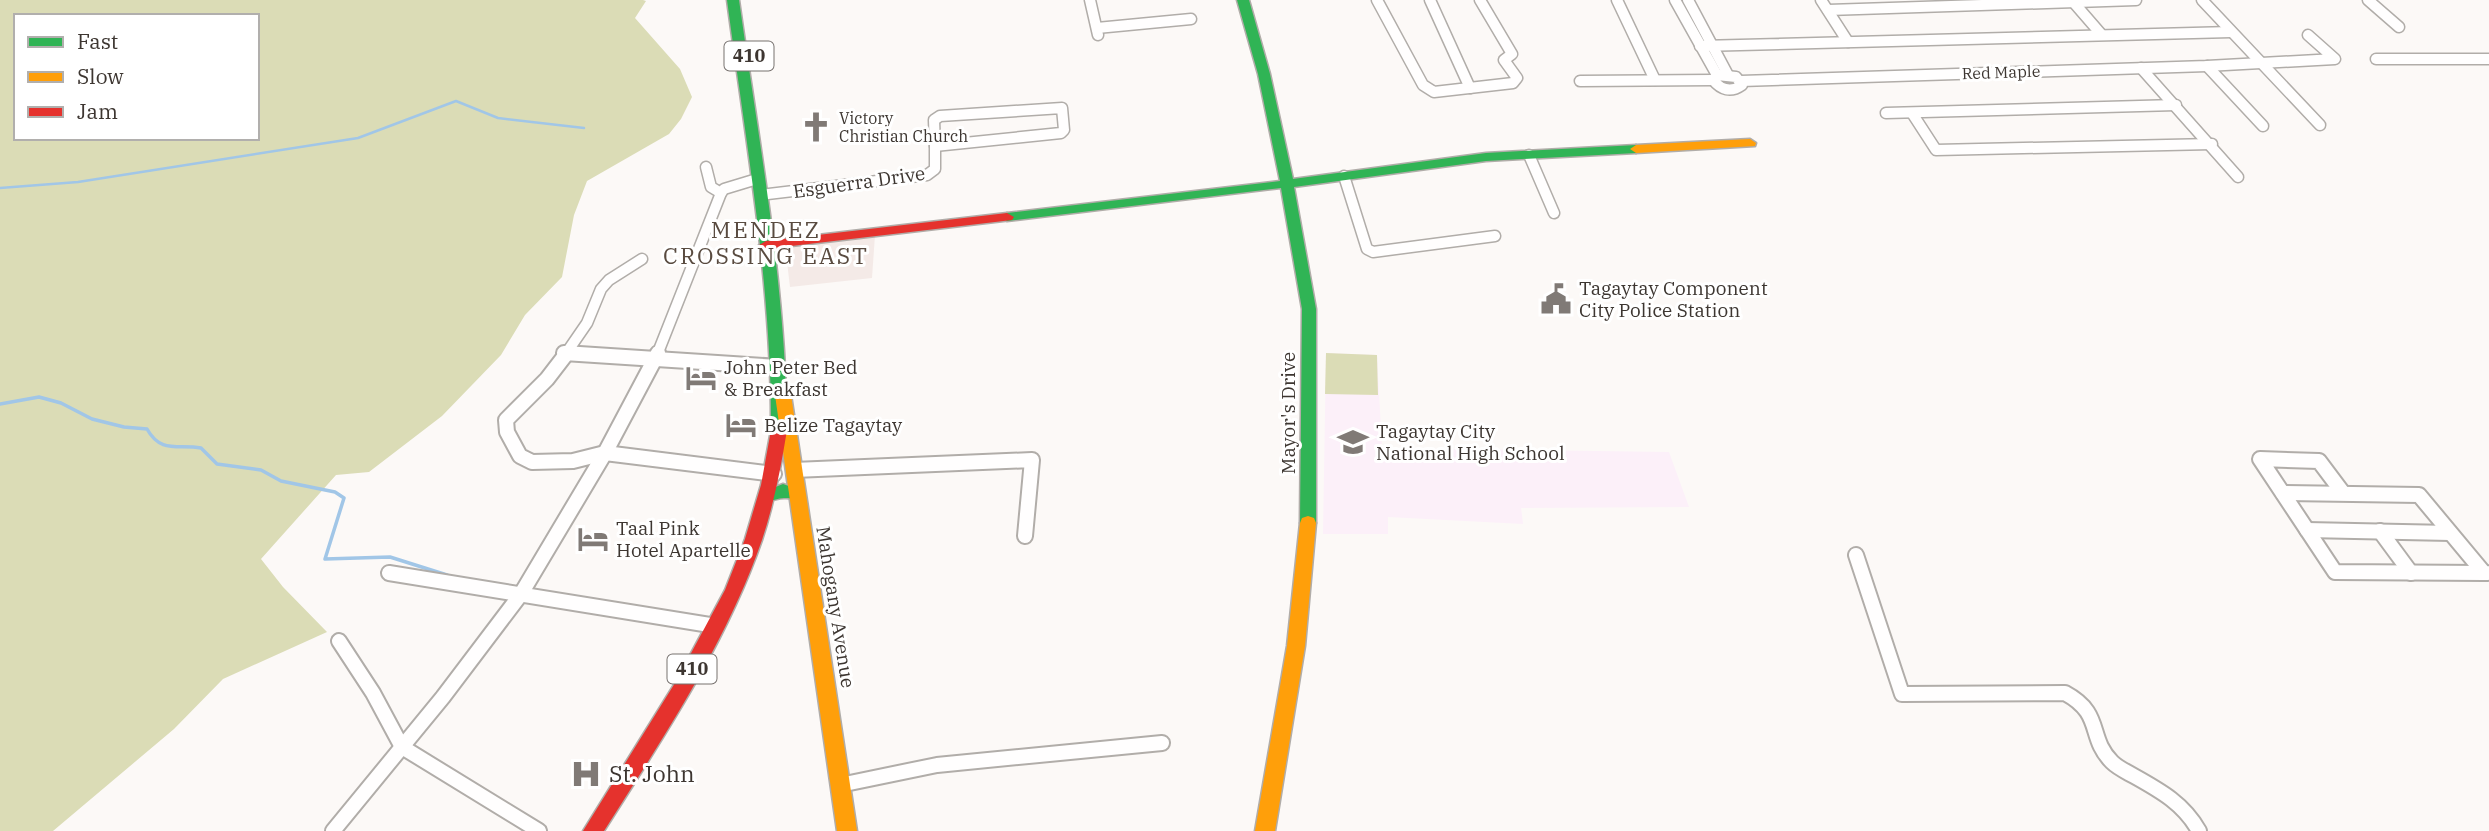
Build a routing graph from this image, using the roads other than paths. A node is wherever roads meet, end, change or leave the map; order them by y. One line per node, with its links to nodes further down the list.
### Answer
1 (1090, 0): 18 (street)
2 (1243, 0): 49 (street, Mayor's Drive)
3 (1377, 0): 35 (street)
4 (1430, 0): 35 (street)
5 (1480, 0): 35 (street)
6 (1617, 0): 32 (street)
7 (1675, 0): 23 (street)
8 (1688, 0): 24 (street)
9 (1821, 0): 15 (street)
10 (2136, 0): 14 (street)
11 (2202, 0): 19 (street)
12 (2368, 0): 17 (street)
13 (733, 3): 48 (street, 410)
14 (2075, 4): 15 (street); 20 (street)
15 (1828, 10): 22 (street)
16 (1191, 19): 18 (street)
17 (2399, 27)
18 (1097, 32)
19 (2231, 32): 20 (street); 27 (street)
20 (2101, 34): 22 (street)
21 (2308, 35): 27 (street, Red Maple)
22 (1848, 42): 24 (street)
23 (1700, 46): 24 (street); 31 (street)
24 (1713, 46): 30 (street)
25 (2376, 59): 26 (street)
26 (2489, 59)
27 (2262, 63): 28 (street, Red Maple); 39 (street)
28 (2207, 66): 29 (street, Red Maple); 40 (street)
29 (2141, 68): 34 (street, Red Maple); 36 (street)
30 (1728, 75): 31 (street); 34 (street)
31 (1715, 78): 32 (street); 34 (street, Red Maple)
32 (1654, 80): 33 (street)
33 (1580, 81)
34 (1741, 81)
35 (1470, 88)
36 (2176, 105): 38 (street); 42 (street)
37 (1886, 113): 38 (street)
38 (1912, 113): 42 (street)
39 (2320, 125)
40 (2263, 126)
41 (1750, 143): 44 (street)
42 (2212, 145): 47 (street)
43 (934, 146): 43 (street, Esguerra Drive); 51 (street, Esguerra Drive)
44 (1529, 155): 46 (street); 52 (street)
45 (706, 167): 50 (street)
46 (1344, 176): 49 (street); 53 (street)
47 (2238, 177)
48 (757, 179): 50 (street); 51 (street, 410)
49 (1287, 182): 54 (street); 85 (street, Mayor's Drive)
50 (721, 193): 57 (street)
51 (760, 195): 54 (street, 410)
52 (1554, 213)
53 (1495, 236)
54 (766, 245): 58 (street, 410)
55 (642, 259): 56 (street)
56 (564, 353): 57 (street); 60 (street)
57 (656, 358): 58 (street); 60 (street)
58 (779, 367): 59 (street, 410)
59 (781, 390): 61 (street, Mahogany Avenue); 62 (street, 410)
60 (605, 453): 62 (street); 75 (street)
61 (794, 470): 65 (street, Mahogany Avenue); 70 (street)
62 (774, 474): 66 (street, 410)
63 (2283, 493): 64 (street); 64 (street); 67 (street)
64 (2343, 493): 69 (street)
65 (797, 495): 66 (street); 80 (street, Mahogany Avenue)
66 (769, 496): 76 (street, 410)
67 (2307, 530): 68 (street); 73 (street)
68 (2380, 531): 69 (street); 73 (street)
69 (2450, 533): 74 (street)
70 (1025, 536)
71 (1856, 555): 86 (street)
72 (389, 573): 75 (street)
73 (2411, 573): 74 (street)
74 (2486, 573)
75 (522, 594): 76 (street); 79 (street)
76 (716, 626): 83 (street, 410)
77 (339, 641): 79 (street)
78 (1162, 743): 80 (street)
79 (402, 747): 81 (street); 82 (street)
80 (841, 785): 84 (street, Mahogany Avenue)
81 (333, 831)
82 (539, 831)
83 (593, 831)
84 (847, 831)
85 (1265, 831)
86 (2199, 831)

